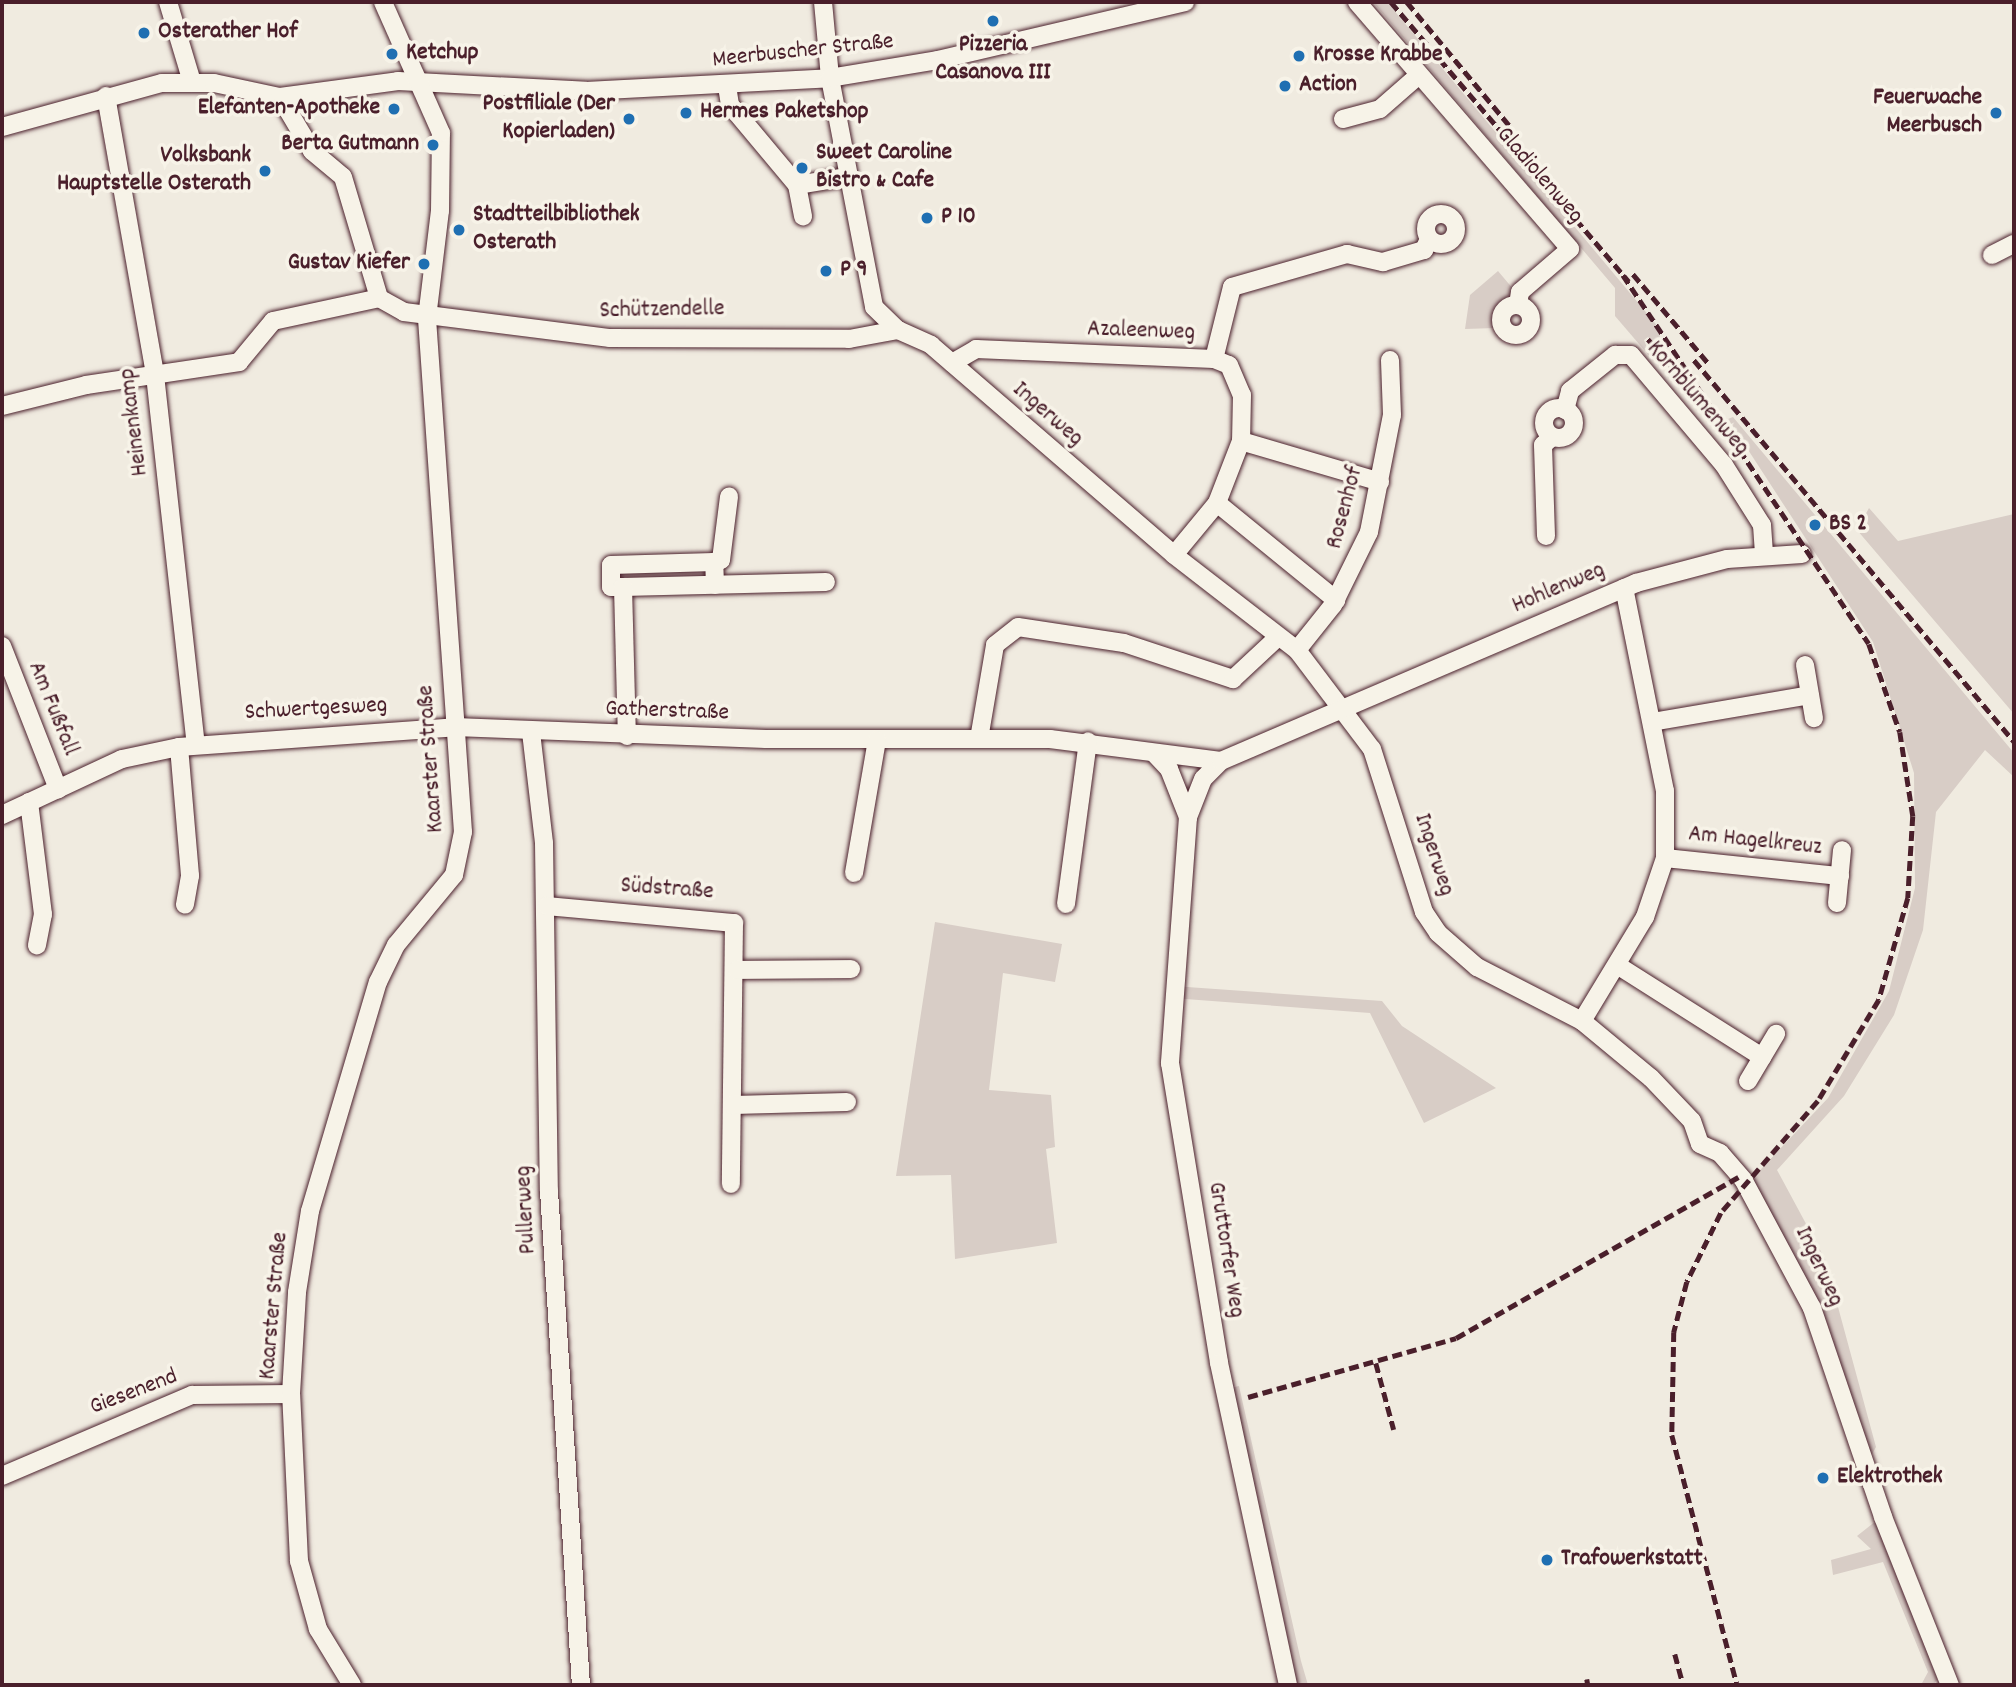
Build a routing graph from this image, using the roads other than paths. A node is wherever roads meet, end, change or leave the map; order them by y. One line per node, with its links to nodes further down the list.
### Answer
1 (168, 2): 9 (street)
2 (383, 2): 8 (street, Kaarster Straße)
3 (823, 2): 7 (street, Ingerweg)
4 (1185, 2): 7 (street, Meerbuscher Straße)
5 (1357, 2): 6 (street, Gladiolenweg)
6 (1419, 75): 13 (street); 22 (street, Gladiolenweg)
7 (830, 78): 10 (street, Meerbuscher Straße); 15 (street, Ingerweg)
8 (418, 80): 10 (street, Meerbuscher Straße); 12 (street, Meerbuscher Straße); 23 (street, Kaarster Straße)
9 (192, 82): 11 (street, Meerbuscher Straße); 12 (street, Meerbuscher Straße)
10 (727, 86): 16 (street)
11 (106, 96): 14 (street, Meerbuscher Straße); 28 (street, Heinenkamp)
12 (280, 97): 21 (street)
13 (1343, 119)
14 (2, 127)
15 (847, 177): 16 (street); 24 (street, Ingerweg)
16 (797, 185): 17 (street)
17 (803, 216)
18 (1429, 239): 25 (street, Azaleenweg)
19 (2014, 244): 20 (street)
20 (1992, 254)
21 (379, 298): 23 (street, Schützendelle); 28 (street)
22 (1518, 305)
23 (427, 318): 24 (street, Schützendelle); 52 (street, Kaarster Straße)
24 (898, 330): 27 (street, Ingerweg)
25 (1214, 359): 27 (street, Azaleenweg); 30 (street)
26 (1390, 360): 31 (street, Rosenhof)
27 (952, 363): 36 (street, Ingerweg)
28 (155, 374): 29 (street); 58 (street, Heinenkamp)
29 (2, 406)
30 (1241, 441): 31 (street); 33 (street)
31 (1380, 482): 43 (street, Rosenhof)
32 (729, 496): 38 (street)
33 (1217, 503): 36 (street); 43 (street)
34 (1546, 536): 37 (street, Kornblumenweg)
35 (1802, 554): 37 (street, Hohlenweg)
36 (1174, 555): 44 (street, Ingerweg)
37 (1764, 556): 42 (street, Hohlenweg)
38 (714, 562): 40 (street); 41 (street)
39 (826, 582): 40 (street)
40 (715, 585): 41 (street)
41 (623, 587): 54 (street)
42 (1625, 588): 49 (street, Hohlenweg); 51 (street, Am Hagelkreuz)
43 (1336, 600): 46 (street, Rosenhof)
44 (1278, 637): 46 (street, Ingerweg); 55 (street)
45 (2, 646): 61 (street, Am Fußfall)
46 (1297, 650): 49 (street, Ingerweg)
47 (1805, 665): 48 (street)
48 (1810, 695): 50 (street); 51 (street)
49 (1347, 708): 60 (street, Gatherstraße); 77 (street, Ingerweg)
50 (1814, 718)
51 (1653, 722): 66 (street, Am Hagelkreuz)
52 (456, 727): 53 (street, Gatherstraße); 58 (street, Schwertgesweg); 84 (street, Kaarster Straße)
53 (531, 732): 54 (street, Gatherstraße); 72 (street, Pullerweg)
54 (627, 736): 56 (street, Gatherstraße)
55 (978, 739): 56 (street, Gatherstraße); 57 (street, Gatherstraße)
56 (877, 740): 67 (street)
57 (1088, 741): 59 (street, Gatherstraße); 70 (street)
58 (188, 745): 61 (street, Schwertgesweg); 71 (street)
59 (1155, 754): 60 (street, Gatherstraße); 64 (street, Gruttorfer Weg)
60 (1221, 761): 64 (street, Gruttorfer Weg)
61 (58, 789): 62 (street, Schwertgesweg)
62 (29, 802): 63 (street, Schwertgesweg); 73 (street)
63 (2, 815)
64 (1188, 817): 88 (street, Gruttorfer Weg)
65 (1842, 850): 68 (street, Am Hagelkreuz)
66 (1665, 858): 68 (street, Am Hagelkreuz); 74 (street, Am Hagelkreuz)
67 (855, 873)
68 (1840, 876): 69 (street, Am Hagelkreuz)
69 (1837, 903)
70 (1066, 904)
71 (185, 905)
72 (547, 906): 76 (street, Südstraße); 87 (street, Pullerweg)
73 (37, 945)
74 (1617, 965): 77 (street, Am Hagelkreuz); 79 (street)
75 (851, 969): 76 (street)
76 (737, 971): 82 (street, Südstraße)
77 (1582, 1021): 89 (street, Ingerweg)
78 (1776, 1034): 79 (street)
79 (1762, 1056): 80 (street)
80 (1748, 1081)
81 (847, 1102): 82 (street)
82 (733, 1105): 83 (street, Südstraße)
83 (731, 1184)
84 (292, 1394): 85 (street, Giesenend); 86 (street, Kaarster Straße)
85 (2, 1476)
86 (352, 1685)
87 (581, 1685)
88 (1288, 1685)
89 (1950, 1685)

